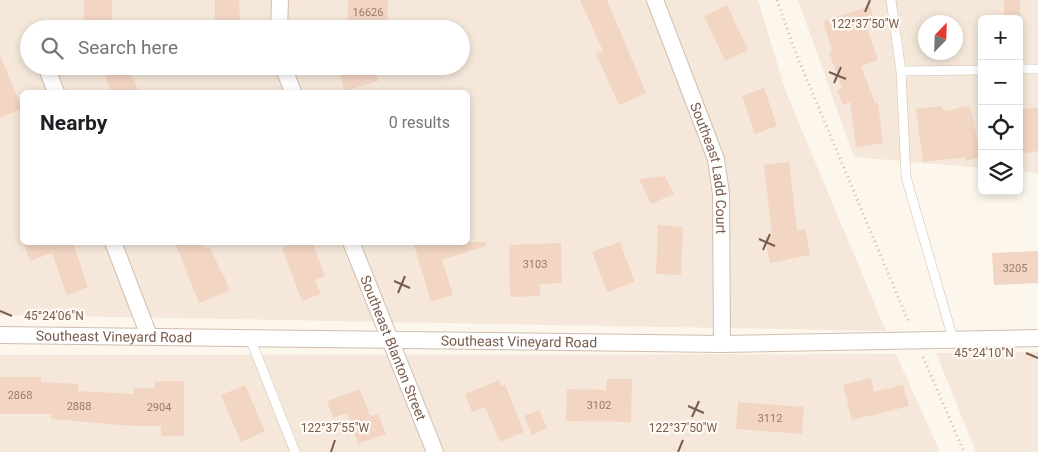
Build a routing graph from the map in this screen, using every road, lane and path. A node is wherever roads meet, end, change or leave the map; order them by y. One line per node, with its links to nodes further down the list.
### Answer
1 (280, 0): 5 (street)
2 (655, 0): 23 (street, Southeast Ladd Court)
3 (777, 0): 16 (path)
4 (891, 0): 9 (lane)
5 (279, 20)
6 (1023, 69): 7 (lane)
7 (1038, 69)
8 (978, 70): 9 (lane)
9 (901, 71): 22 (lane)
10 (49, 75): 12 (street)
11 (286, 75): 13 (street)
12 (55, 90)
13 (292, 90)
14 (114, 245): 18 (street)
15 (352, 245): 21 (street, Southeast Blanton Street)
16 (908, 321)
17 (0, 335): 18 (street, Southeast Vineyard Road)
18 (149, 336): 19 (street, Southeast Vineyard Road)
19 (250, 338): 21 (street, Southeast Vineyard Road); 25 (lane)
20 (1038, 338): 22 (street, Southeast Vineyard Road)
21 (388, 339): 23 (street, Southeast Vineyard Road); 26 (street, Southeast Blanton Street)
22 (953, 339): 23 (street, Southeast Vineyard Road)
23 (722, 344)
24 (921, 351): 27 (path)
25 (295, 452)
26 (435, 452)
27 (964, 452)

